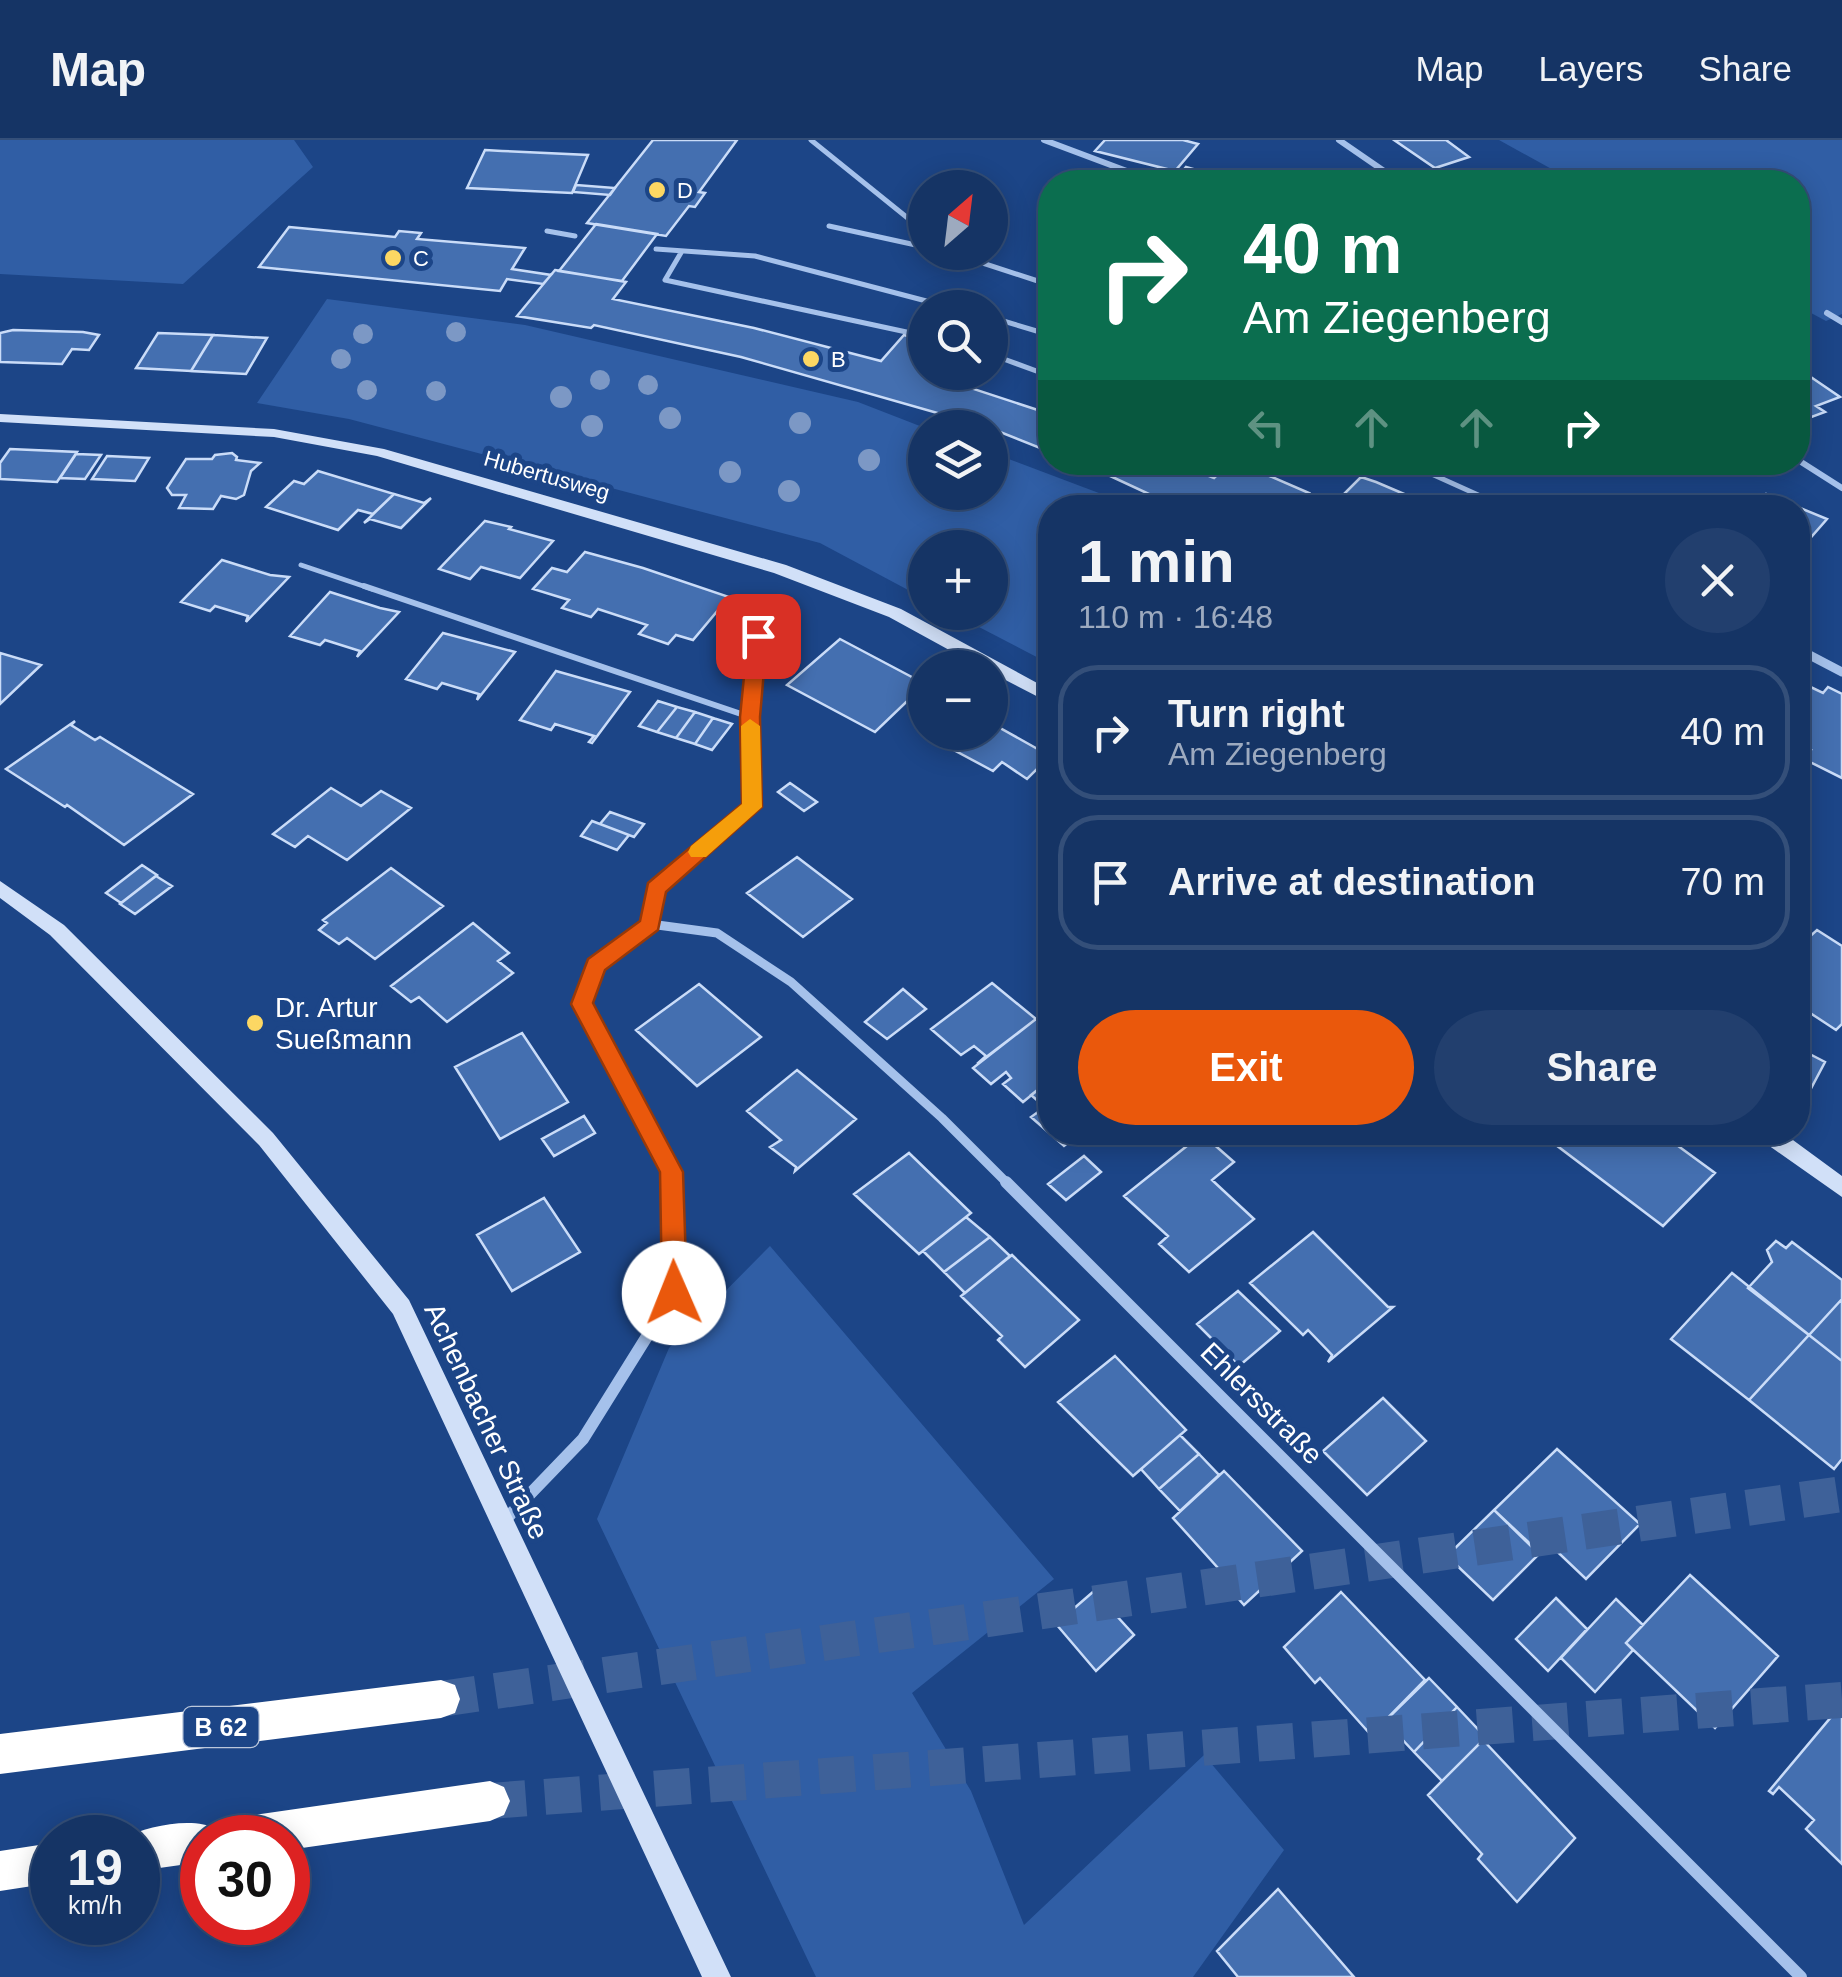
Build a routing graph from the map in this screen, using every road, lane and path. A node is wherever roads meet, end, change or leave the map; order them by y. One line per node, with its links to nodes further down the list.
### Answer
1 (810, 140): 6 (lane)
2 (1044, 140): 4 (street)
3 (1339, 140): 5 (street)
4 (1124, 170)
5 (1383, 170)
6 (908, 218)
7 (829, 226): 10 (lane)
8 (547, 231): 9 (lane)
9 (575, 236)
10 (908, 242)
11 (656, 249): 12 (lane)
12 (682, 251): 15 (lane); 19 (lane)
13 (1004, 270): 14 (lane)
14 (1038, 281)
15 (908, 296)
16 (1827, 313): 17 (street)
17 (1842, 322)
18 (1008, 323): 20 (lane)
19 (908, 332)
20 (1038, 332)
21 (1008, 361): 22 (lane)
22 (1038, 372)
23 (0, 418): 32 (street, Hubertusweg)
24 (1810, 468): 26 (street)
25 (1434, 475): 27 (lane)
26 (1842, 488)
27 (1479, 495)
28 (301, 565): 33 (lane)
29 (758, 636): 33 (street)
30 (1810, 655): 31 (street)
31 (1842, 672)
32 (1038, 690)
33 (750, 717): 35 (street)
34 (0, 888): 38 (street, Achenbacher Straße)
35 (650, 924): 38 (street); 46 (street, Ehlersstraße)
36 (1783, 1145): 37 (street)
37 (1842, 1188)
38 (501, 1523): 45 (street, Achenbacher Straße)
39 (441, 1699): 40 (highway, B 62)
40 (0, 1754)
41 (490, 1800): 42 (highway)
42 (310, 1827)
43 (30, 1866): 44 (highway)
44 (0, 1871)
45 (717, 1977)
46 (1800, 1977)

